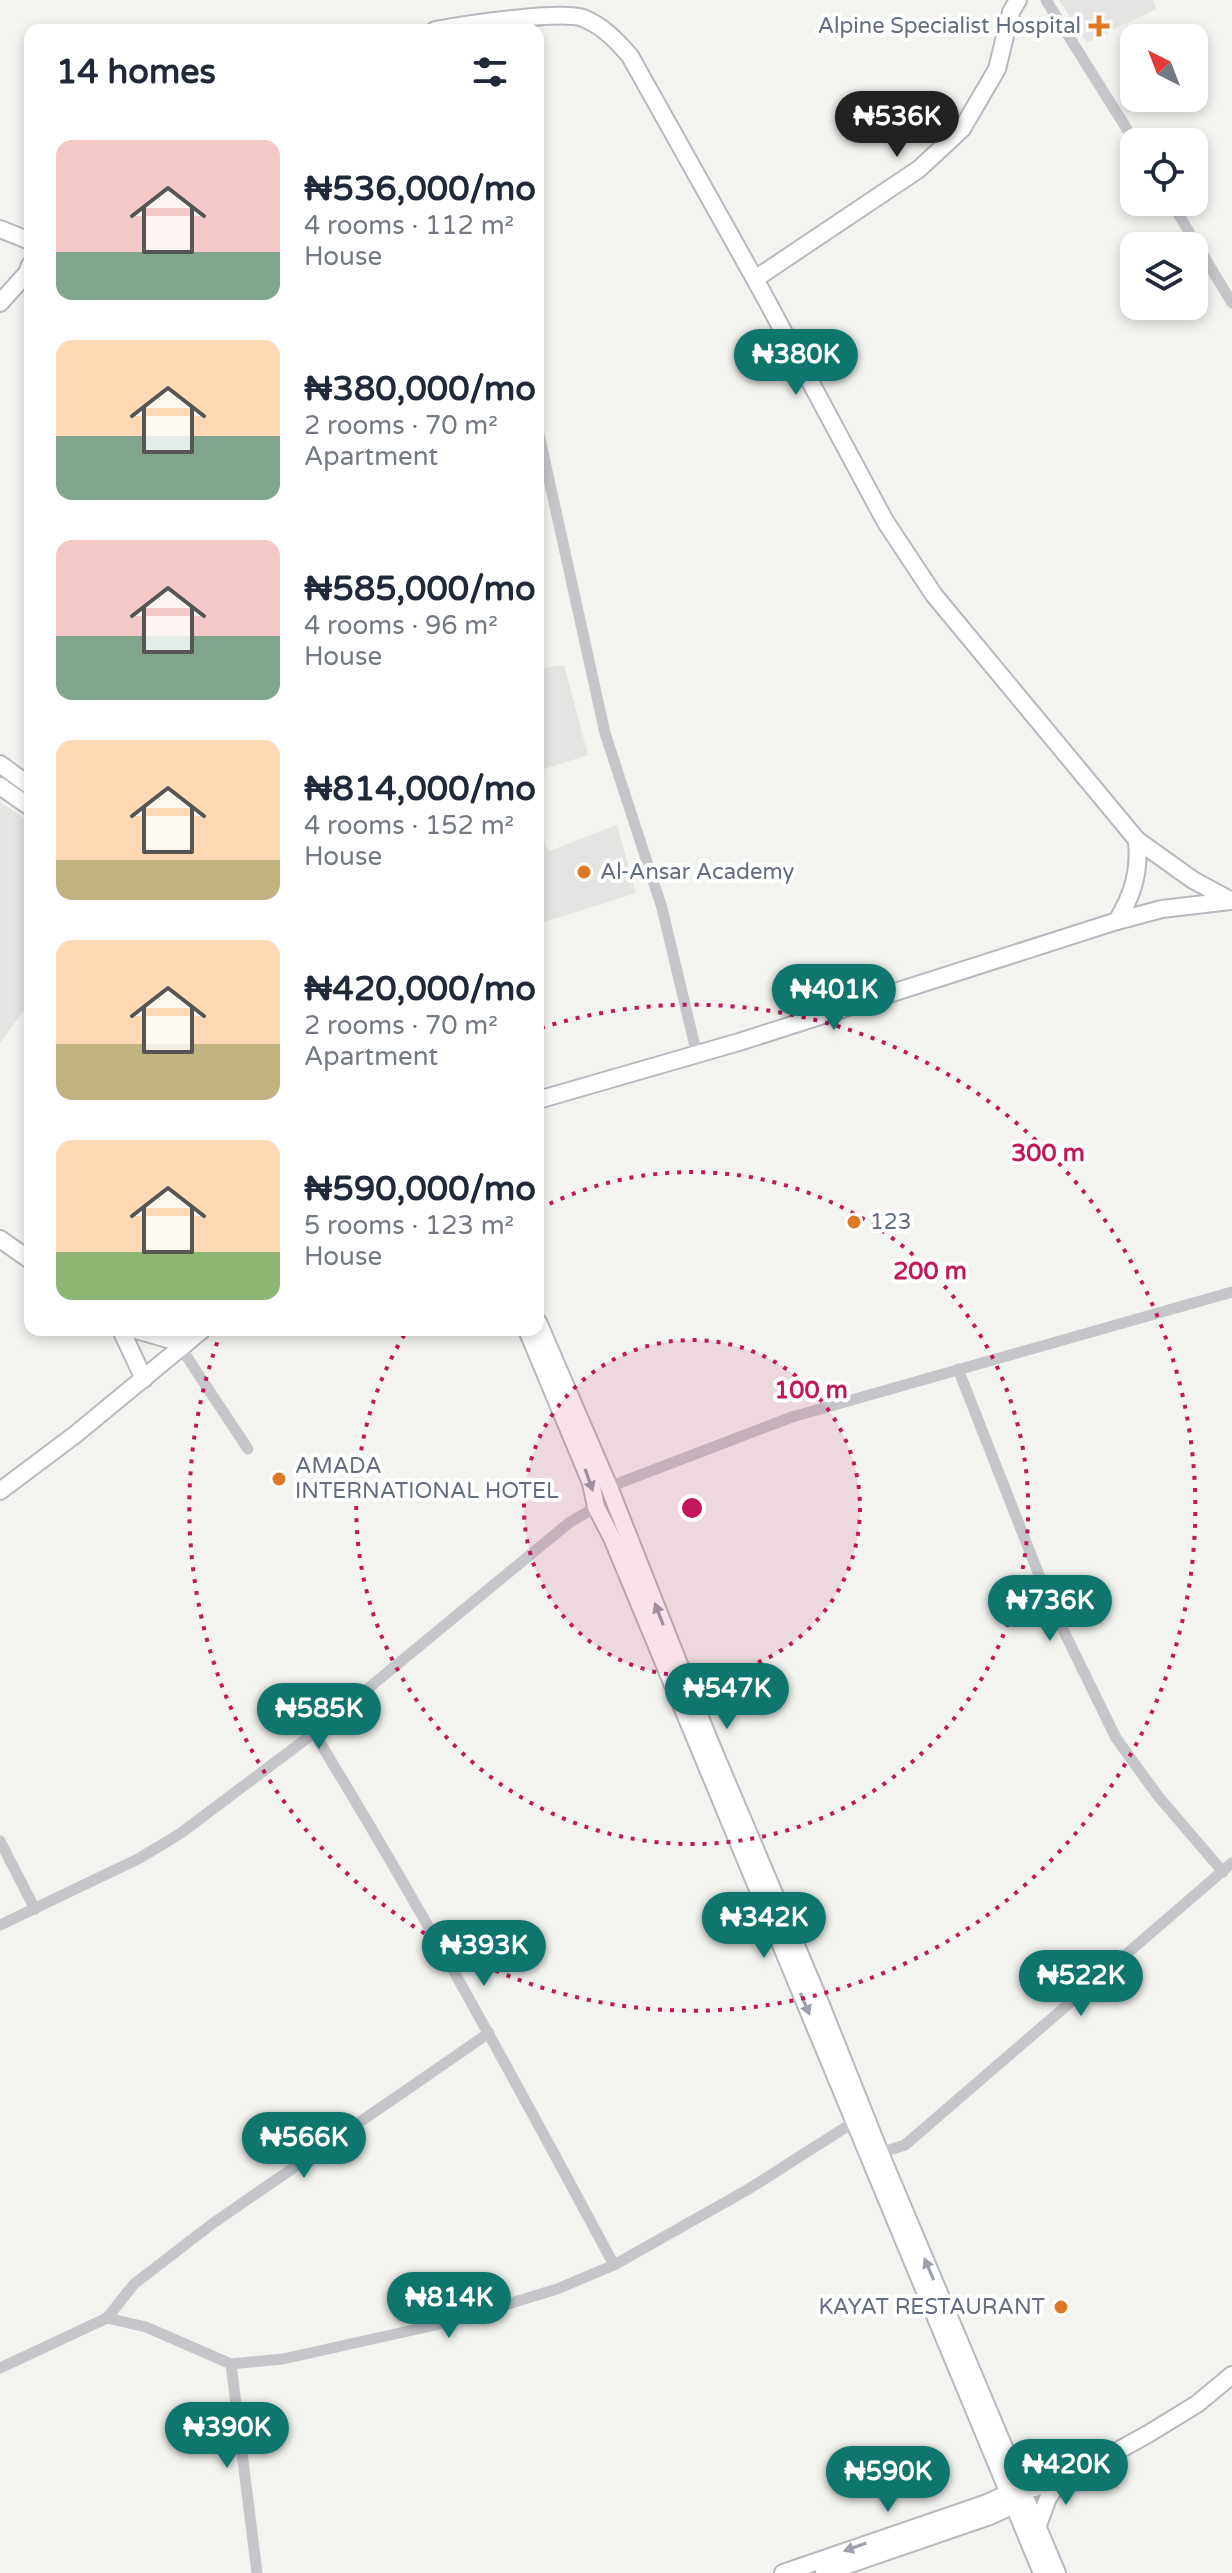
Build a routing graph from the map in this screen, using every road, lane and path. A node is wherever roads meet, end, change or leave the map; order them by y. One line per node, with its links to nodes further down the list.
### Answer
1 (1049, 0): 4 (street)
2 (1013, 4): 9 (street)
3 (484, 24): 9 (street)
4 (1126, 128)
5 (1179, 216): 11 (street)
6 (0, 229): 7 (street)
7 (24, 239)
8 (24, 276): 10 (street)
9 (755, 279): 17 (street)
10 (0, 303)
11 (1232, 303)
12 (544, 457): 20 (street)
13 (0, 764): 14 (street)
14 (24, 779)
15 (0, 787): 16 (street)
16 (24, 803)
17 (1137, 840): 18 (street); 19 (street)
18 (1231, 901): 19 (street)
19 (1117, 921): 20 (street)
20 (697, 1055): 21 (street)
21 (544, 1098)
22 (0, 1239): 23 (street)
23 (24, 1256)
24 (1232, 1292): 31 (street)
25 (124, 1336): 32 (street)
26 (154, 1336): 30 (street)
27 (195, 1336): 30 (street)
28 (530, 1336): 36 (street, one-way to 36)
29 (544, 1336): 34 (street)
30 (183, 1346): 32 (street); 33 (street)
31 (958, 1369): 34 (street); 39 (street)
32 (144, 1379): 35 (street)
33 (248, 1449)
34 (609, 1487): 44 (street, one-way to 34)
35 (0, 1491)
36 (596, 1507): 37 (street); 43 (street, one-way to 43)
37 (314, 1733): 40 (street); 42 (street)
38 (0, 1841): 40 (street)
39 (1227, 1867): 44 (street)
40 (35, 1909): 41 (street)
41 (0, 1925)
42 (489, 2033): 45 (street); 46 (street)
43 (854, 2122): 45 (street); 51 (street)
44 (880, 2153): 51 (street, one-way to 44)
45 (614, 2265): 47 (street)
46 (107, 2318): 47 (street); 48 (street)
47 (231, 2364): 53 (street)
48 (0, 2368)
49 (1232, 2375): 50 (street)
50 (1066, 2473): 51 (street); 52 (street)
51 (1020, 2495): 52 (street); 54 (street, one-way to 54); 55 (street); 56 (street)
52 (1038, 2525): 57 (street)
53 (257, 2573)
54 (783, 2573)
55 (824, 2573)
56 (1042, 2573)
57 (1057, 2573)

